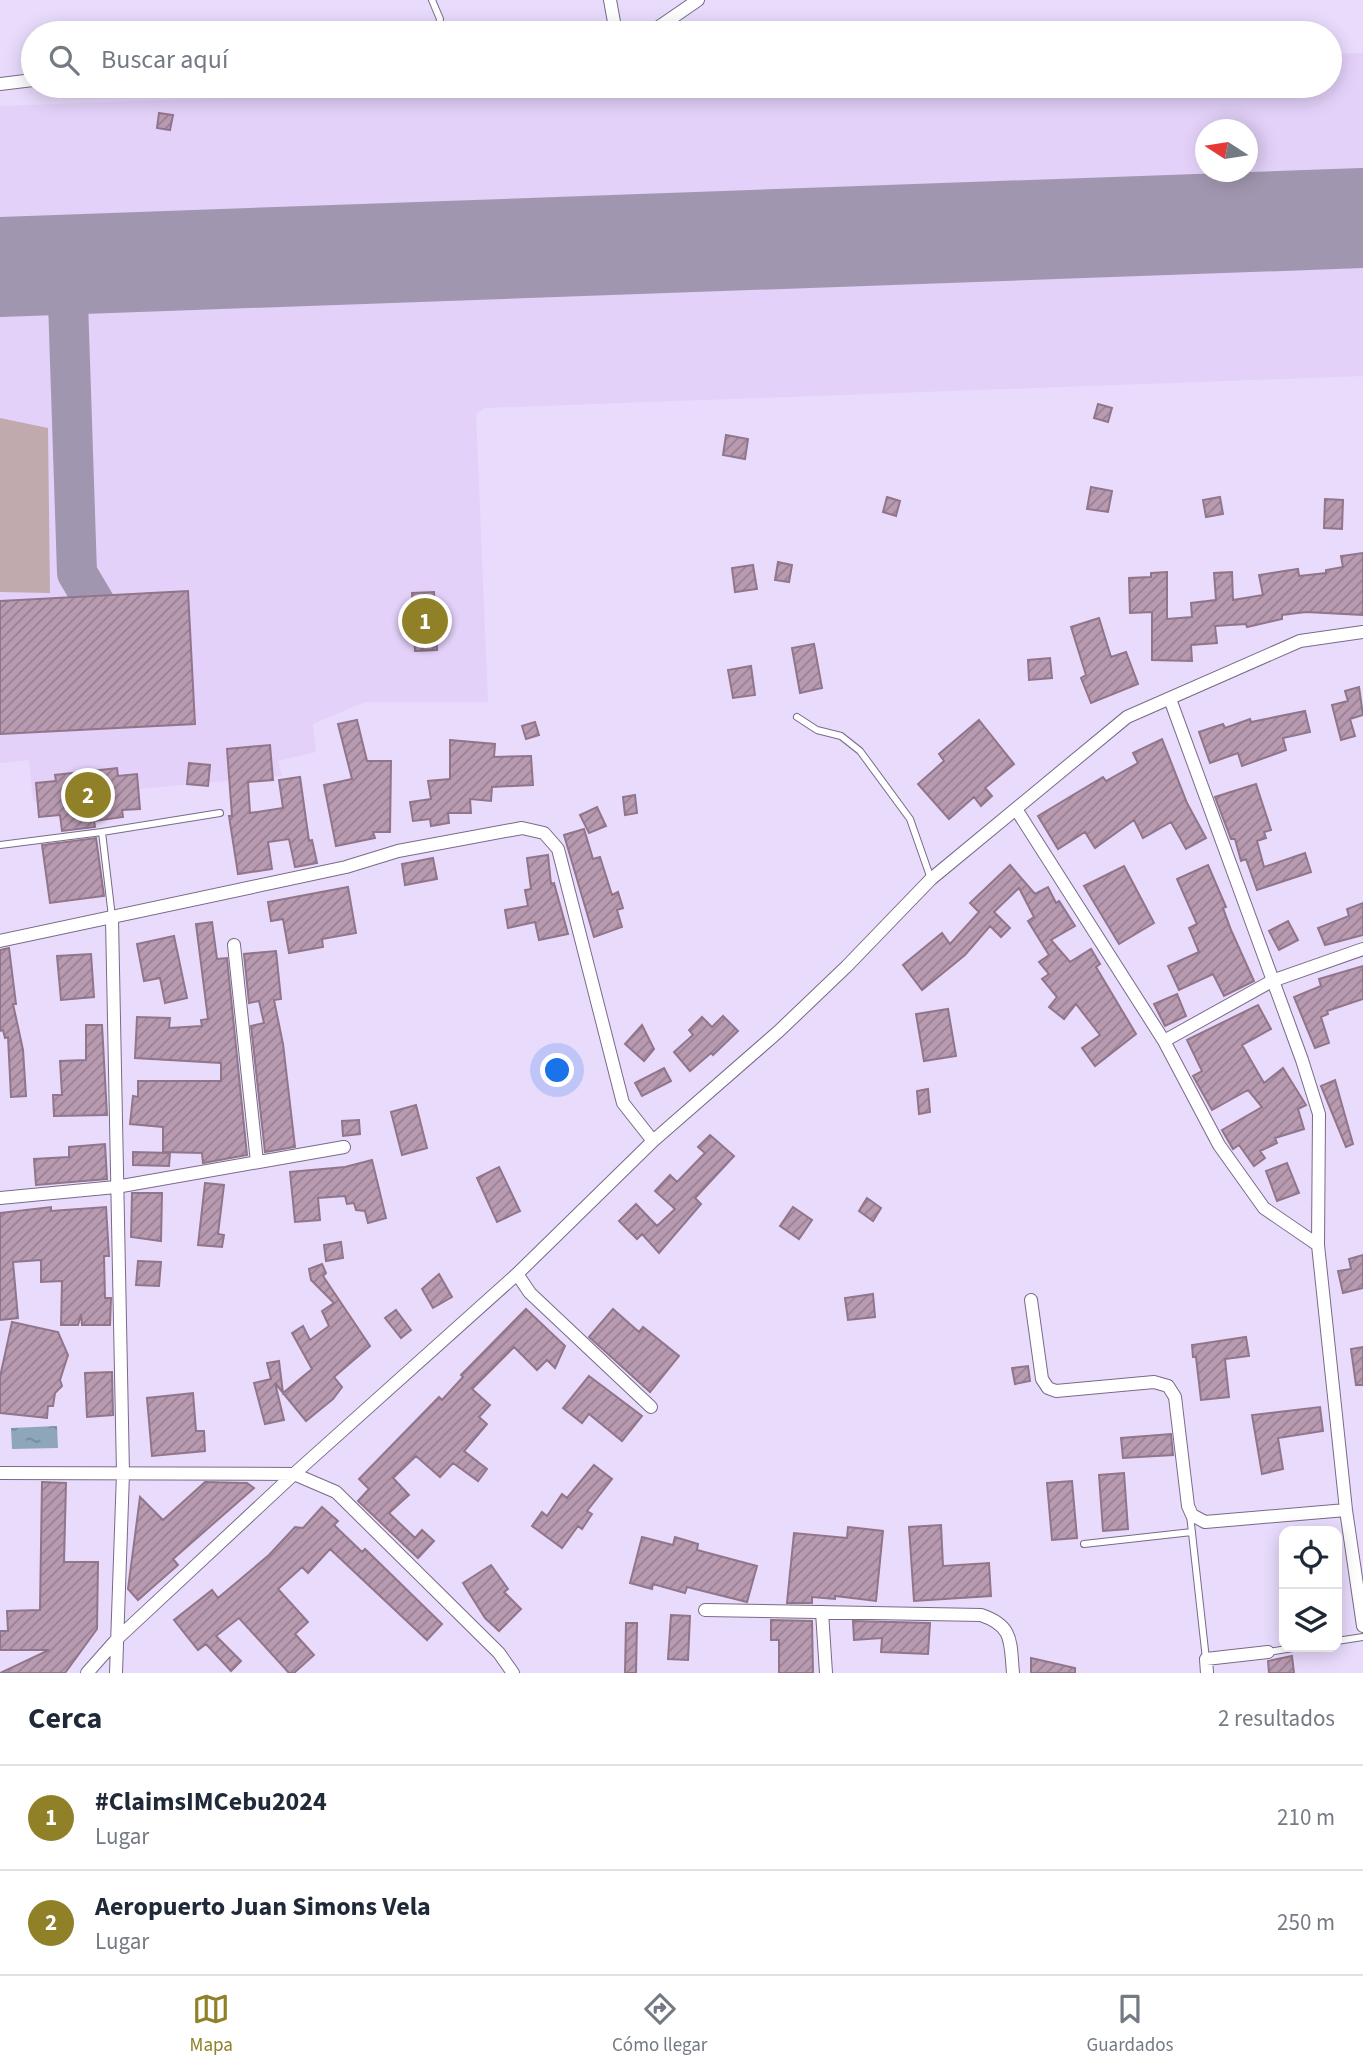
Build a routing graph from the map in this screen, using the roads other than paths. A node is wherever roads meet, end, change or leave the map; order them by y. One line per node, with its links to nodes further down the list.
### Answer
1 (432, 0): 4 (lane)
2 (610, 0): 5 (street)
3 (698, 0): 6 (street)
4 (440, 21)
5 (614, 21)
6 (667, 21)
7 (21, 81): 8 (street)
8 (0, 84)
9 (1363, 632): 10 (street)
10 (1170, 699): 12 (street); 21 (street)
11 (797, 717): 16 (lane)
12 (1016, 809): 16 (street); 22 (street)
13 (220, 813): 14 (lane)
14 (102, 832): 15 (lane); 17 (lane)
15 (0, 845)
16 (931, 879): 23 (street)
17 (112, 919): 18 (street); 23 (street); 26 (street)
18 (0, 941)
19 (234, 945): 25 (street)
20 (1363, 949): 21 (street)
21 (1272, 981): 22 (street); 28 (street)
22 (1164, 1041): 28 (street)
23 (653, 1141): 29 (street)
24 (344, 1147): 25 (street)
25 (257, 1162): 26 (street)
26 (116, 1186): 27 (street); 33 (street)
27 (0, 1198)
28 (1318, 1245): 36 (street)
29 (517, 1274): 31 (street); 34 (street)
30 (1031, 1300): 35 (street)
31 (651, 1407)
32 (0, 1473): 33 (street)
33 (123, 1473): 34 (street); 46 (street)
34 (294, 1474): 46 (street); 53 (street)
35 (1189, 1511): 36 (street); 38 (lane)
36 (1347, 1516): 37 (street); 40 (street)
37 (1363, 1516)
38 (1192, 1532): 39 (lane); 50 (lane)
39 (1084, 1544)
40 (1359, 1564): 41 (street)
41 (1360, 1589): 44 (street)
42 (705, 1610): 43 (street)
43 (822, 1612): 54 (street); 55 (street)
44 (1363, 1626)
45 (1363, 1637): 47 (lane)
46 (118, 1638): 51 (street); 52 (street)
47 (1342, 1640)
48 (1279, 1650): 49 (lane)
49 (1268, 1652): 50 (street)
50 (1206, 1659): 56 (street)
51 (87, 1673)
52 (116, 1673)
53 (513, 1673)
54 (826, 1673)
55 (1013, 1673)
56 (1207, 1673)

